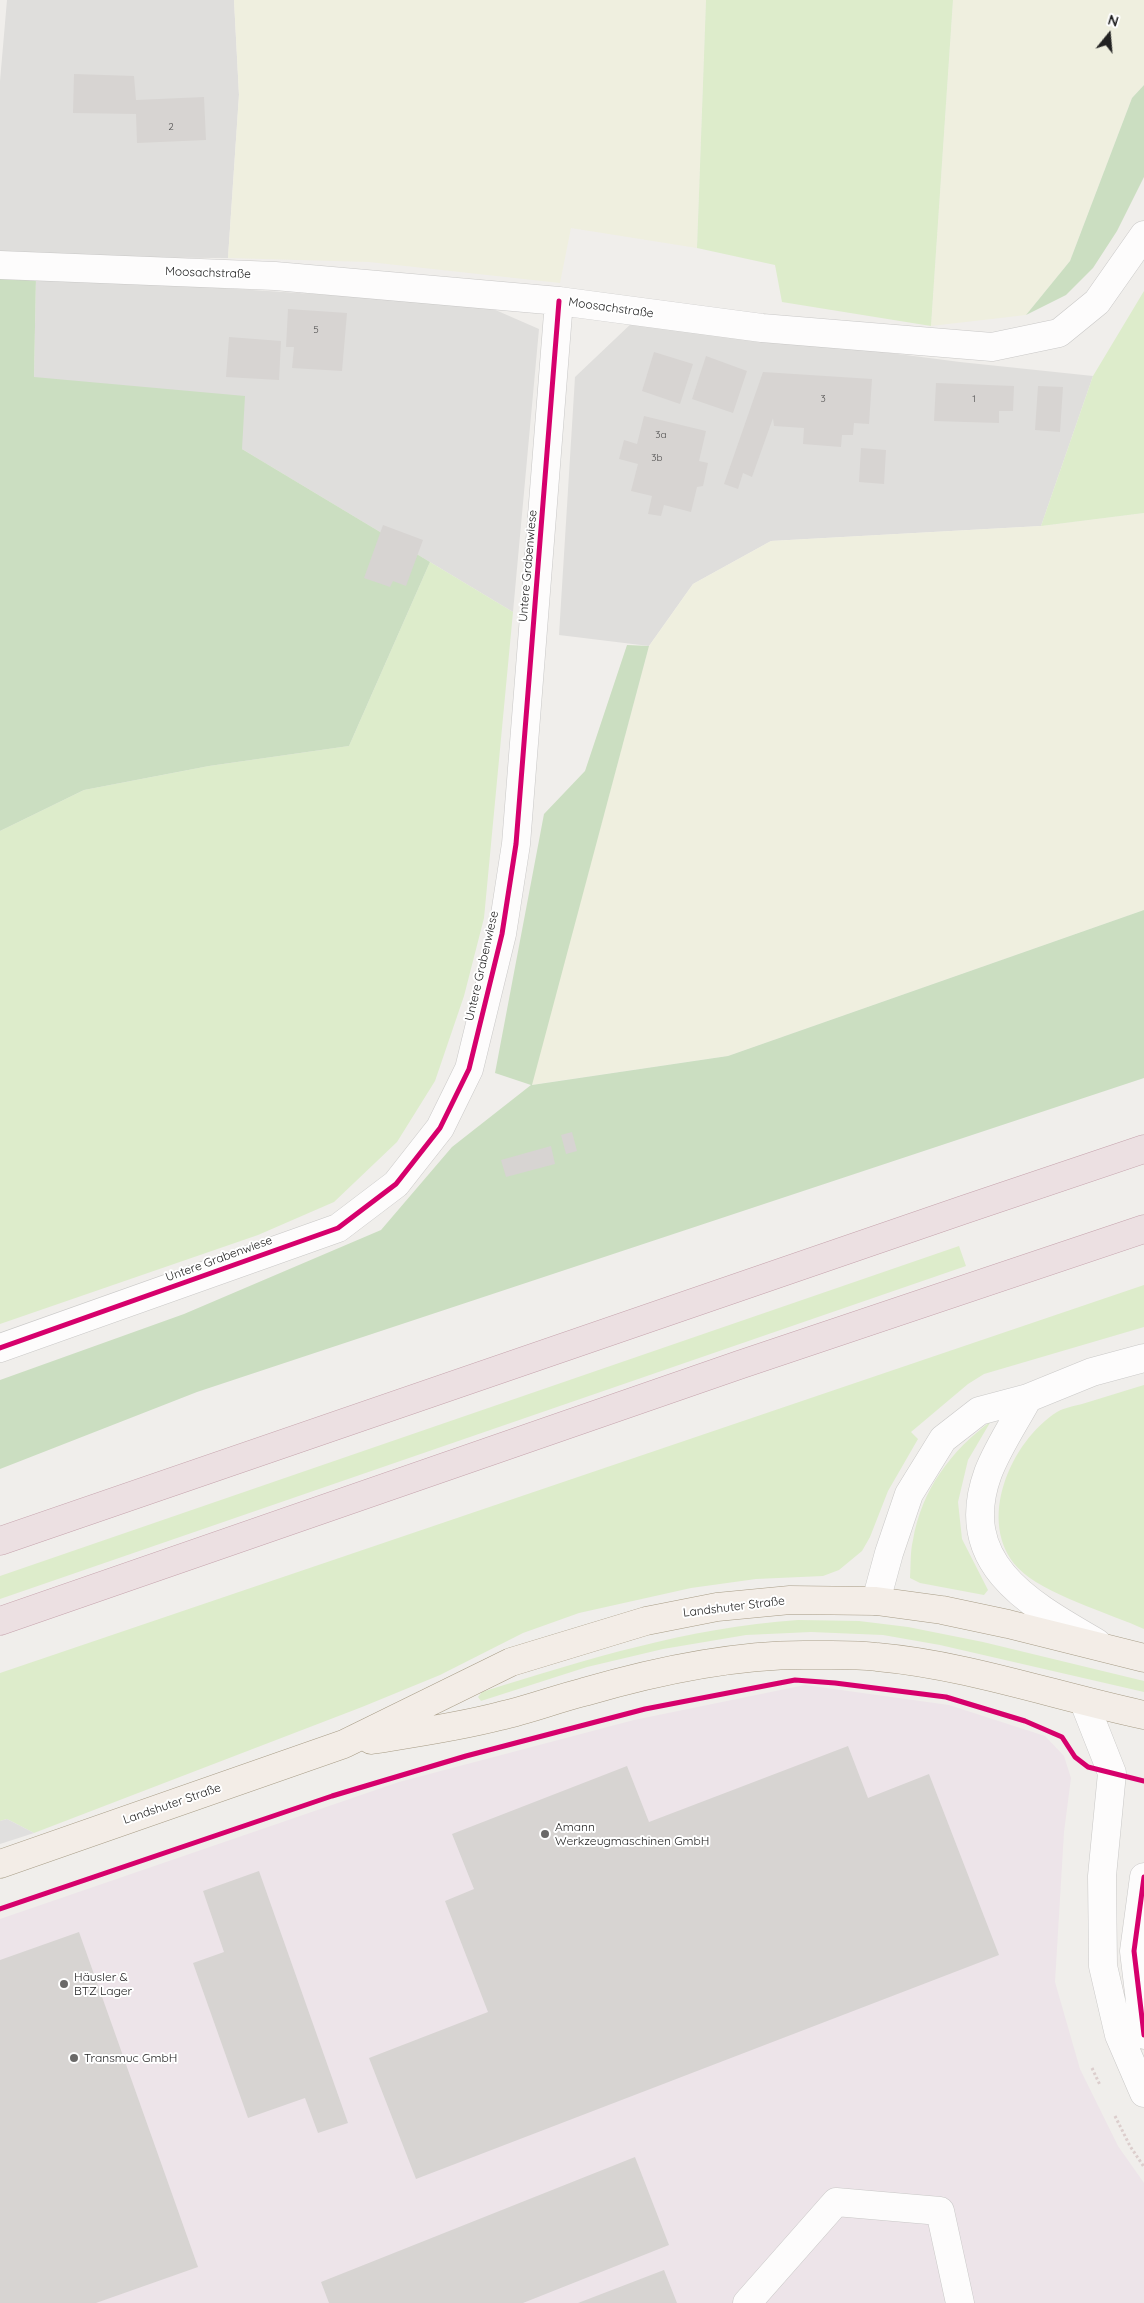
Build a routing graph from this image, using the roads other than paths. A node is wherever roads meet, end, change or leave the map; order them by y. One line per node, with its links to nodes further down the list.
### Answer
1 (1144, 235): 3 (street, Moosachstraße)
2 (0, 265): 3 (street, Moosachstraße)
3 (559, 302): 6 (street, Untere Grabenwiese)
4 (1144, 1150): 9 (highway)
5 (1144, 1229): 11 (highway)
6 (0, 1348)
7 (1144, 1358): 8 (street)
8 (1028, 1398): 10 (street); 12 (street)
9 (0, 1541)
10 (876, 1601): 12 (main road, Landshuter Straße); 16 (main road, Landshuter Straße)
11 (0, 1621)
12 (1108, 1648): 13 (main road, Landshuter Straße)
13 (1144, 1658)
14 (1084, 1702): 15 (main road, Landshuter Straße); 16 (main road, Landshuter Straße); 20 (street)
15 (1144, 1715)
16 (344, 1744): 17 (main road, Landshuter Straße)
17 (0, 1864)
18 (1144, 1877): 19 (street)
19 (1144, 2035)
20 (1144, 2093)
21 (747, 2303): 22 (street)
22 (960, 2303)

